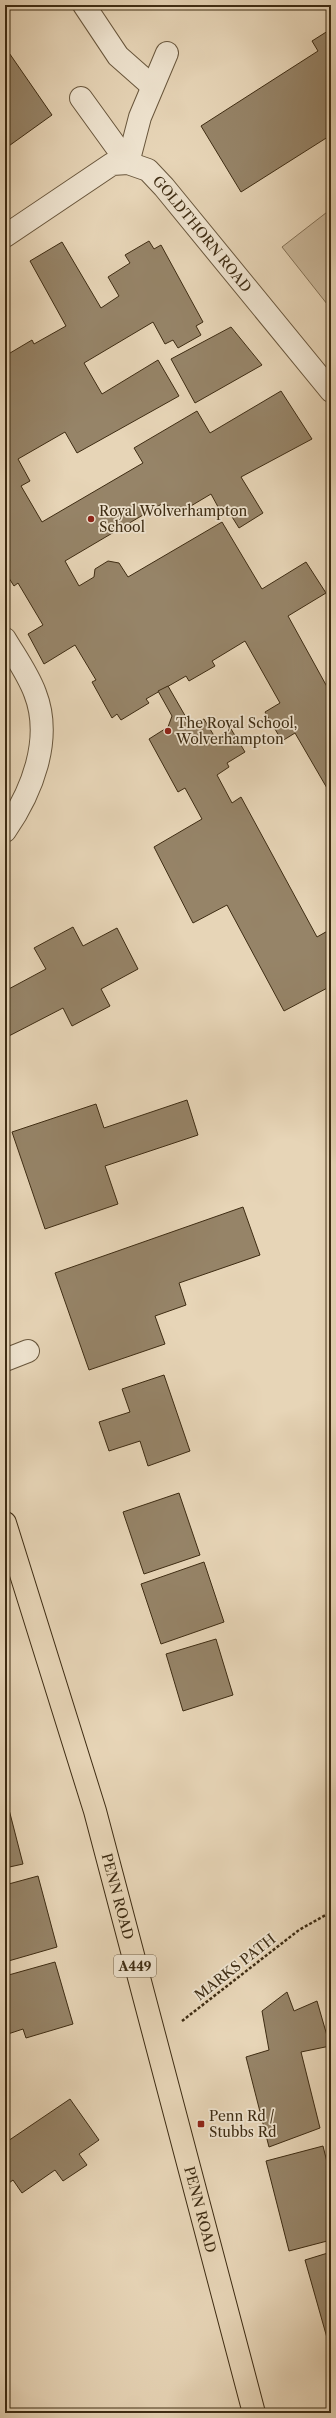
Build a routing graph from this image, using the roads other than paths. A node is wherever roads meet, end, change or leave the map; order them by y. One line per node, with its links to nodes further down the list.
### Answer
1 (84, 5): 3 (street)
2 (167, 53): 3 (street)
3 (152, 86): 5 (street)
4 (81, 98): 5 (street)
5 (128, 163): 6 (street, GOLDTHORN ROAD); 7 (street, GOLDTHORN ROAD)
6 (5, 236)
7 (331, 391)
8 (5, 639): 9 (street)
9 (5, 831)
10 (28, 1351): 11 (street)
11 (5, 1360)
12 (6, 1529): 13 (highway, PENN ROAD / A449)
13 (254, 2413)

